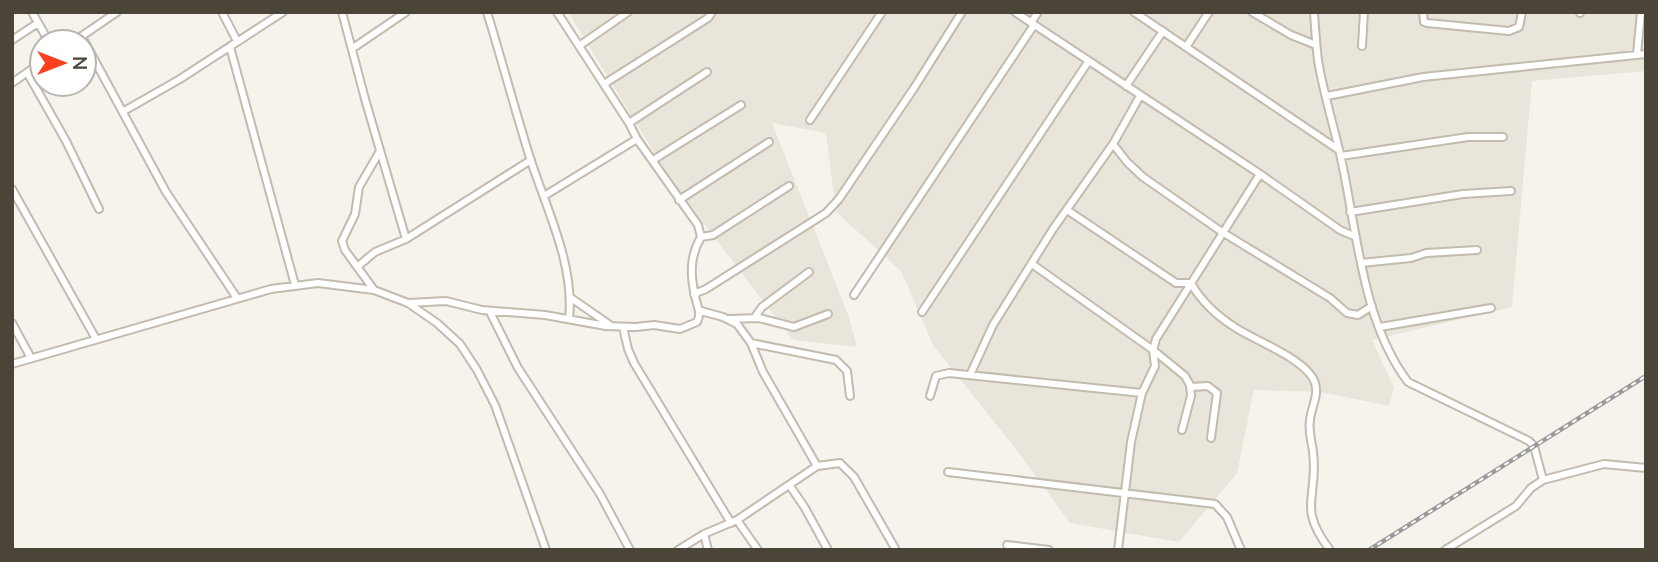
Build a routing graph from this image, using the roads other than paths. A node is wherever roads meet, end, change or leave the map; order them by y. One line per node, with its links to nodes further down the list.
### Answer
1 (32, 12): 23 (street)
2 (222, 12): 29 (street)
3 (283, 12): 29 (street)
4 (342, 12): 35 (street)
5 (406, 12): 35 (street)
6 (488, 12): 57 (street)
7 (556, 12): 31 (street)
8 (628, 12): 31 (street)
9 (712, 12): 42 (street)
10 (882, 12): 49 (street)
11 (962, 12): 81 (street)
12 (1015, 12): 24 (street)
13 (1038, 12): 24 (street)
14 (1134, 12): 27 (street)
15 (1209, 12): 34 (street)
16 (1252, 12): 30 (street)
17 (1314, 12): 30 (street)
18 (1364, 12): 32 (street)
19 (1423, 12): 20 (street)
20 (1521, 12)
21 (1641, 12): 36 (street)
22 (114, 13): 26 (street)
23 (38, 23): 25 (street); 28 (street)
24 (1033, 24): 37 (street); 82 (street)
25 (41, 28)
26 (94, 28)
27 (1163, 32): 34 (street); 43 (street)
28 (12, 40)
29 (237, 41): 33 (street)
30 (1316, 45): 45 (street)
31 (579, 46): 42 (street)
32 (1362, 46)
33 (230, 47): 48 (street); 79 (street)
34 (1186, 47): 56 (street)
35 (353, 48): 55 (street)
36 (1643, 56): 45 (street)
37 (1088, 62): 43 (street); 91 (street)
38 (98, 65): 48 (street)
39 (707, 72): 50 (street)
40 (28, 74): 41 (street)
41 (12, 83)
42 (604, 84): 50 (street)
43 (1126, 86): 44 (street)
44 (1140, 96): 54 (street); 59 (street)
45 (1327, 96): 56 (street)
46 (42, 98): 65 (street)
47 (741, 106): 58 (street)
48 (124, 111): 85 (street)
49 (810, 120)
50 (629, 123): 52 (street)
51 (1503, 137): 56 (street)
52 (637, 139): 58 (street); 63 (street)
53 (769, 142): 64 (street)
54 (1113, 144): 66 (street); 68 (street)
55 (380, 151): 71 (street); 75 (street)
56 (1340, 153): 67 (street)
57 (531, 160): 63 (street); 71 (street)
58 (653, 160): 64 (street)
59 (1260, 174): 68 (street); 70 (street)
60 (789, 186): 69 (street)
61 (12, 189): 100 (street)
62 (1511, 191): 67 (street)
63 (544, 196): 83 (street)
64 (679, 200): 69 (street)
65 (99, 209)
66 (1067, 210): 74 (street); 77 (street)
67 (1350, 212): 70 (street)
68 (1222, 232): 78 (street); 87 (street)
69 (701, 237): 81 (street)
70 (1356, 237): 73 (street)
71 (406, 239): 75 (street)
72 (1477, 250): 73 (street)
73 (1361, 263): 87 (street)
74 (1032, 264): 102 (street); 105 (street)
75 (357, 267): 80 (street)
76 (809, 272): 93 (street)
77 (1176, 283): 78 (street); 84 (street)
78 (1191, 283): 84 (street); 131 (street)
79 (295, 285): 80 (street); 85 (street)
80 (374, 289): 86 (street)
81 (694, 294): 89 (street)
82 (854, 295)
83 (572, 298): 94 (street); 97 (street)
84 (1182, 298): 102 (street)
85 (237, 299): 100 (street)
86 (408, 303): 90 (street); 121 (street)
87 (1371, 306): 99 (street)
88 (1491, 308): 99 (street)
89 (701, 311): 95 (street); 98 (street)
90 (490, 312): 94 (street); 122 (street)
91 (922, 312)
92 (828, 314): 93 (street)
93 (755, 317): 95 (street)
94 (569, 319): 97 (street)
95 (727, 319): 101 (street)
96 (12, 323): 103 (street)
97 (611, 326): 98 (street)
98 (623, 327): 118 (street)
99 (1380, 327): 115 (street)
100 (96, 339): 103 (street)
101 (751, 343): 108 (street); 112 (street)
102 (1153, 350): 106 (street); 107 (street)
103 (31, 358): 104 (street)
104 (12, 364)
105 (970, 374): 107 (street); 109 (street)
106 (1190, 387): 110 (street); 111 (street)
107 (1142, 393): 117 (street)
108 (850, 396)
109 (930, 396)
110 (1182, 430)
111 (1211, 438)
112 (817, 466): 116 (street); 127 (street)
113 (1646, 468): 115 (street)
114 (948, 472): 117 (street)
115 (1543, 480): 132 (street)
116 (790, 486): 118 (street); 126 (street)
117 (1124, 494): 129 (street); 130 (street)
118 (734, 522): 119 (street); 125 (street)
119 (704, 534): 123 (street); 124 (street)
120 (1007, 545): 128 (street)
121 (546, 550)
122 (630, 550)
123 (678, 550)
124 (708, 550)
125 (758, 550)
126 (828, 550)
127 (896, 550)
128 (1049, 550)
129 (1118, 550)
130 (1241, 550)
131 (1330, 550)
132 (1445, 550)

